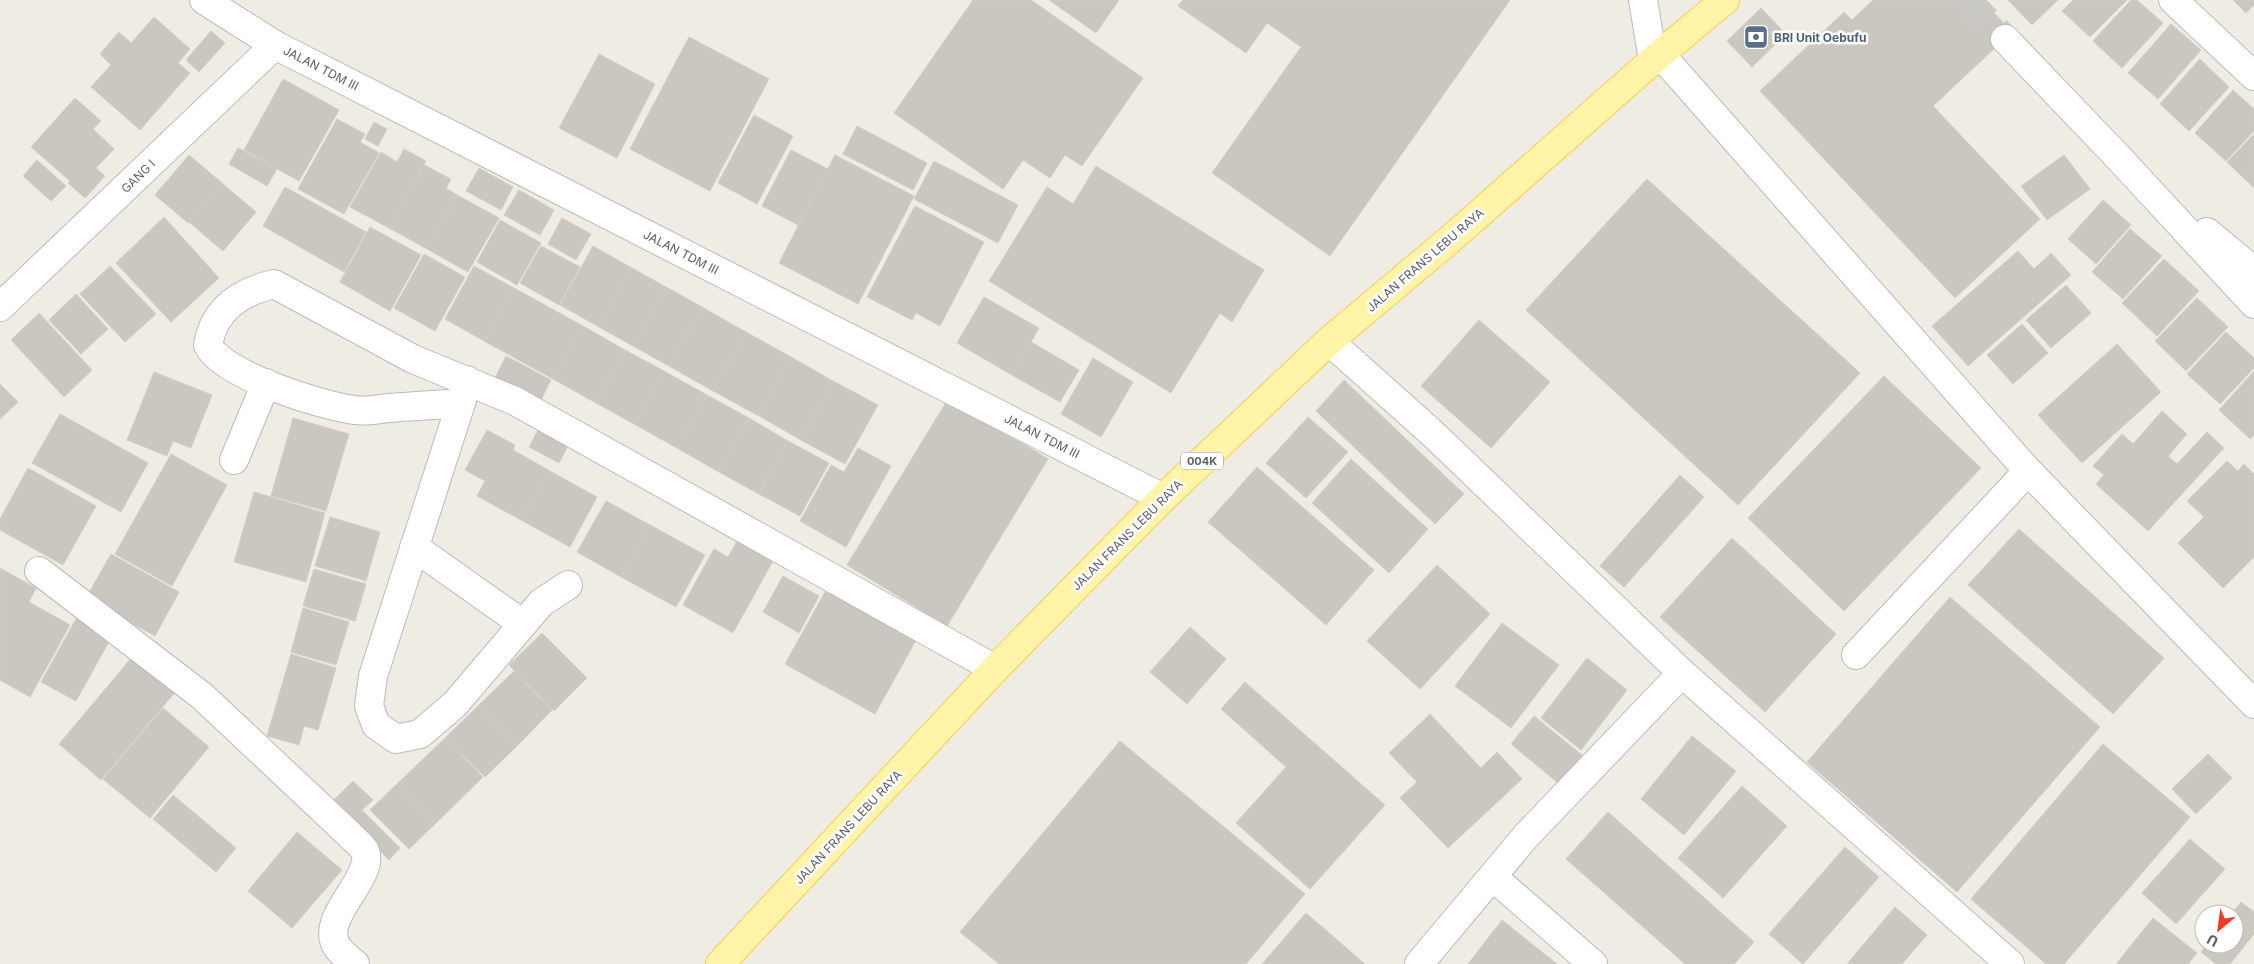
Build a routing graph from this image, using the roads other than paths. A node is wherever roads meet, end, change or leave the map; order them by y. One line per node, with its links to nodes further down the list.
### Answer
1 (204, 0): 6 (street, JALAN TDM III)
2 (1644, 0): 7 (street)
3 (1725, 0): 7 (main road, JALAN FRANS LEBU RAYA / 004K)
4 (2173, 0): 8 (street)
5 (2005, 39): 9 (street)
6 (275, 45): 12 (street, GANG I); 18 (street, JALAN TDM III)
7 (1656, 57): 13 (main road, JALAN FRANS LEBU RAYA / 004K); 17 (street)
8 (2254, 76)
9 (2117, 156): 10 (street); 11 (street)
10 (2254, 271)
11 (2254, 304)
12 (0, 307)
13 (1329, 341): 18 (main road, JALAN FRANS LEBU RAYA / 004K); 25 (street)
14 (266, 383): 15 (street); 15 (street); 16 (street)
15 (464, 392): 19 (street); 24 (street)
16 (234, 460)
17 (2028, 471): 23 (street); 26 (street)
18 (1163, 498): 24 (main road, JALAN FRANS LEBU RAYA / 004K)
19 (414, 547): 22 (street); 22 (street)
20 (39, 571): 28 (street)
21 (568, 585): 22 (street)
22 (523, 624)
23 (1856, 655)
24 (995, 669): 29 (main road, JALAN FRANS LEBU RAYA / 004K)
25 (1682, 672): 27 (street); 32 (street)
26 (2254, 704)
27 (1493, 877): 30 (street); 31 (street)
28 (355, 964)
29 (720, 964)
30 (1419, 964)
31 (1593, 964)
32 (2010, 964)

